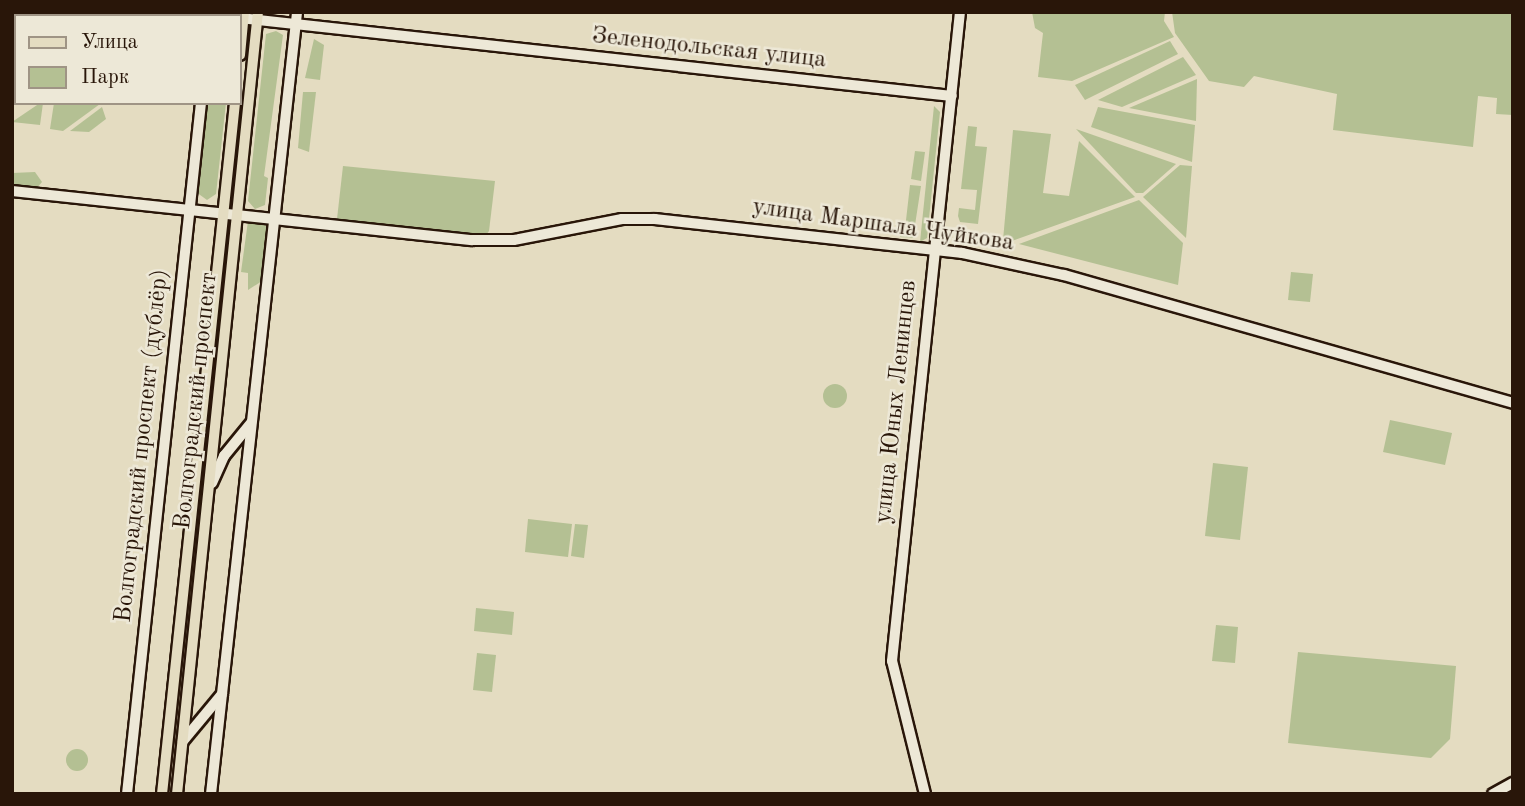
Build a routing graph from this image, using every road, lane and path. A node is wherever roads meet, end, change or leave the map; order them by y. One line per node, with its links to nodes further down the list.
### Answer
1 (173, 12): 4 (street)
2 (297, 12): 7 (street)
3 (960, 12): 8 (street, улица Юных Ленинцев)
4 (199, 14)
5 (242, 16): 6 (street, Зеленодольская улица)
6 (258, 16): 7 (street, Зеленодольская улица); 14 (main road, Волгоградский проспект)
7 (296, 24): 8 (street, Зеленодольская улица); 15 (street)
8 (952, 96): 16 (street, улица Юных Ленинцев)
9 (201, 105): 12 (street, Волгоградский проспект (дублёр))
10 (235, 105): 13 (main road, Волгоградский проспект)
11 (12, 191): 12 (street, улица Маршала Чуйкова)
12 (190, 206): 13 (street, улица Маршала Чуйкова); 23 (street, Волгоградский проспект (дублёр))
13 (225, 210): 14 (street, улица Маршала Чуйкова); 24 (main road, Волгоградский проспект)
14 (239, 212): 15 (street, улица Маршала Чуйкова); 19 (main road, Волгоградский проспект)
15 (274, 216): 16 (street, улица Маршала Чуйкова); 18 (street)
16 (935, 250): 17 (street, улица Маршала Чуйкова); 27 (street, улица Юных Ленинцев)
17 (1513, 403)
18 (254, 416): 19 (street); 20 (street)
19 (209, 490): 21 (main road, Волгоградский проспект)
20 (223, 692): 21 (street); 26 (street)
21 (181, 745): 25 (main road, Волгоградский проспект)
22 (1513, 783): 28 (street)
23 (127, 794)
24 (162, 794)
25 (177, 794)
26 (211, 794)
27 (925, 794)
28 (1493, 794)

